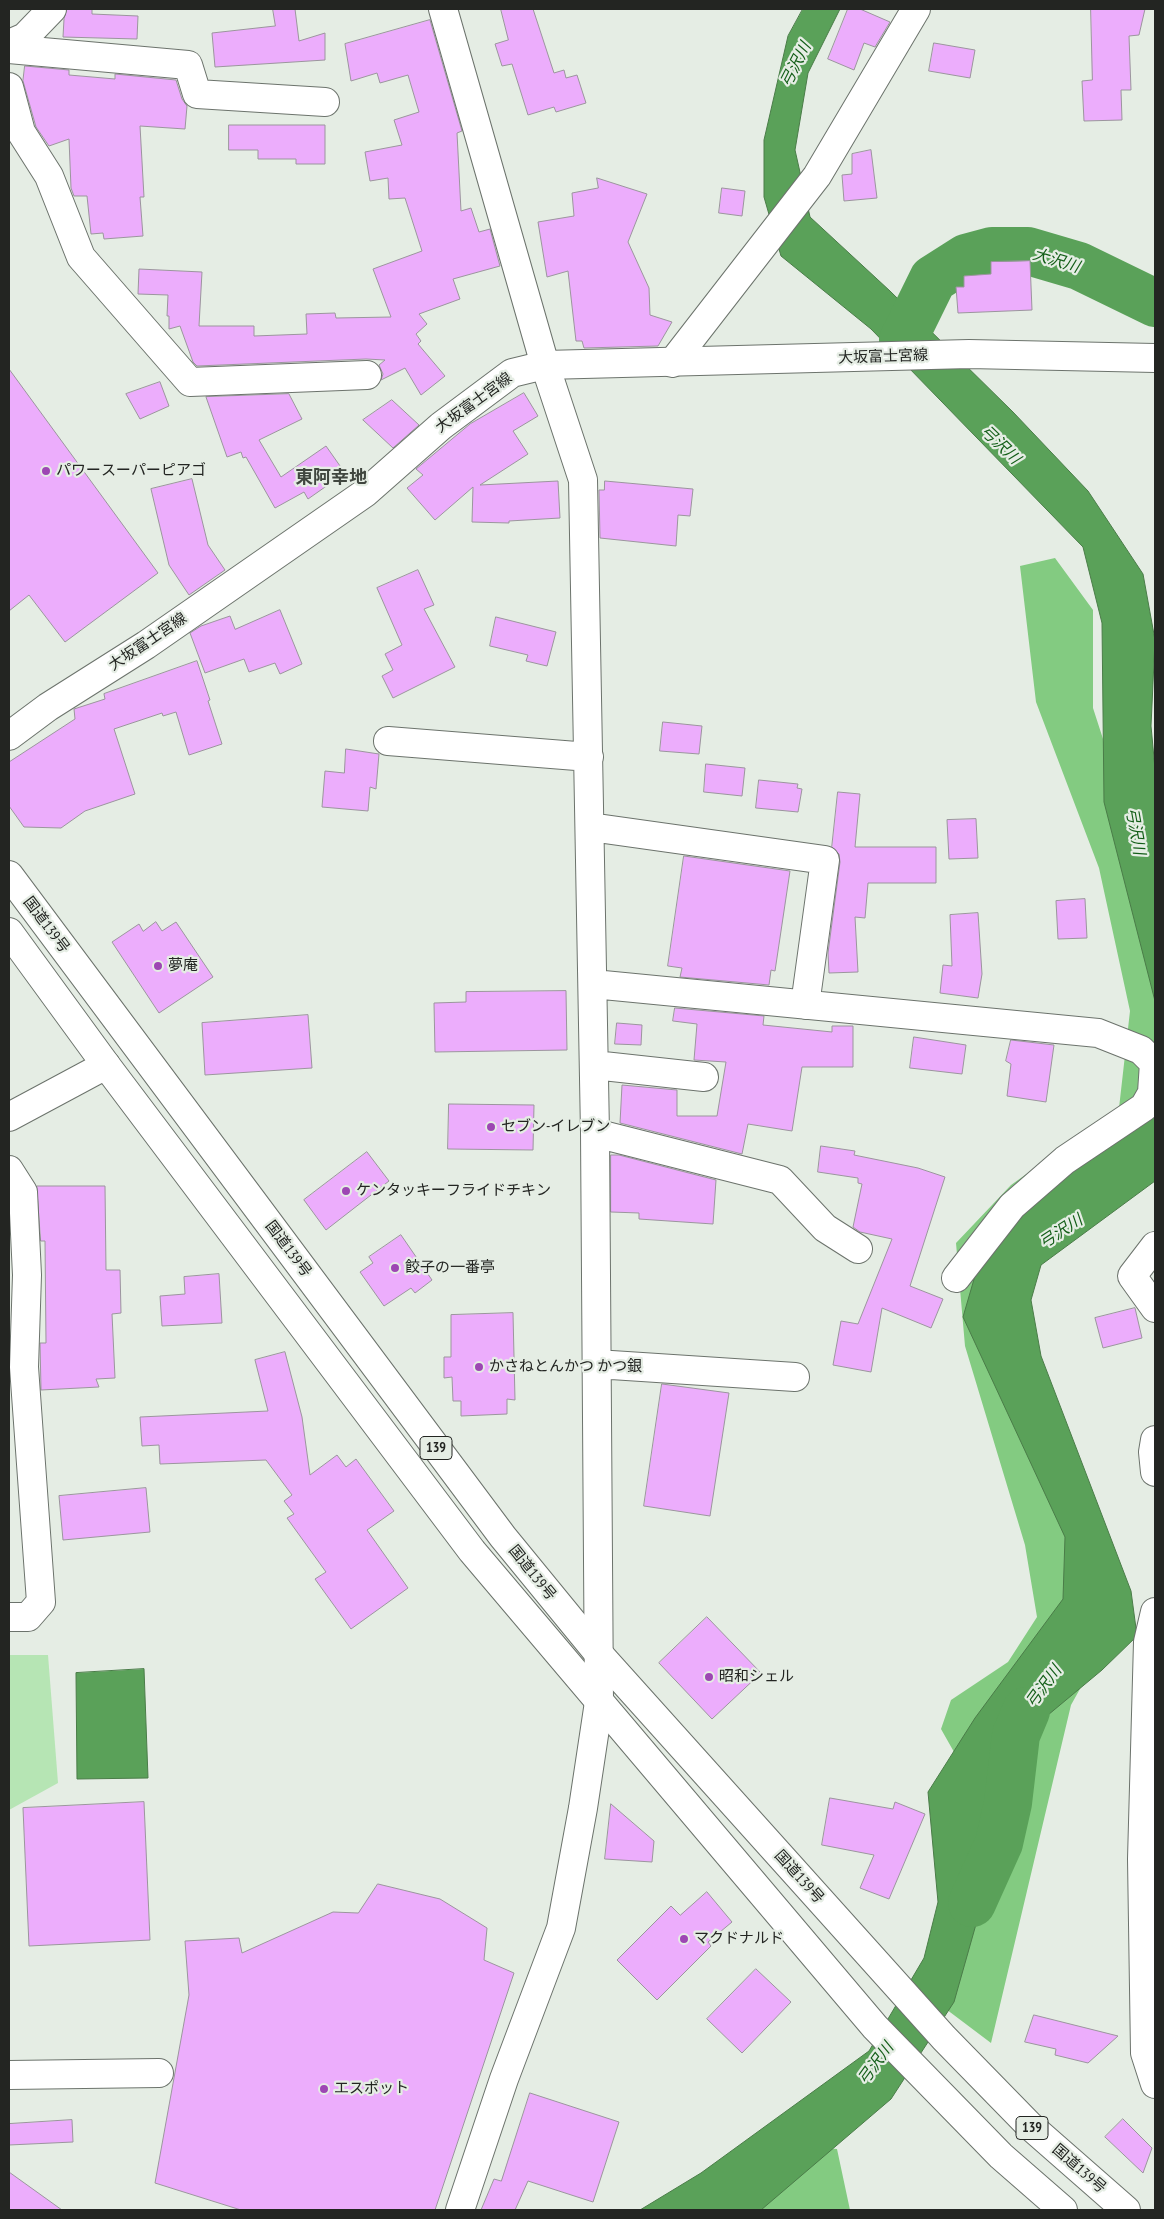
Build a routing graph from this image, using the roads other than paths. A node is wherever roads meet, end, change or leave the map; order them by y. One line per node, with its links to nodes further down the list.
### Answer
1 (52, 9): 4 (main road)
2 (443, 9): 10 (main road)
3 (916, 9): 9 (main road)
4 (9, 44)
5 (9, 50): 7 (main road)
6 (9, 87): 11 (main road)
7 (326, 102)
8 (1155, 358): 9 (main road, 大坂富士宮線)
9 (672, 363): 10 (main road, 大坂富士宮線)
10 (546, 365): 12 (main road, 大坂富士宮線); 14 (main road)
11 (367, 375)
12 (9, 736)
13 (388, 741): 14 (main road)
14 (589, 757): 15 (main road)
15 (590, 828): 18 (main road); 19 (main road)
16 (9, 875): 36 (main road, 国道139号 / 139)
17 (9, 932): 20 (main road, 国道139号 / 139)
18 (593, 984): 19 (main road); 21 (main road)
19 (805, 1005): 28 (main road)
20 (106, 1065): 23 (main road); 37 (main road, 国道139号 / 139)
21 (594, 1065): 22 (main road); 24 (main road)
22 (704, 1077)
23 (9, 1117)
24 (595, 1133): 27 (main road); 30 (main road)
25 (9, 1170): 35 (main road)
26 (1155, 1246): 29 (main road)
27 (858, 1249)
28 (956, 1278)
29 (1155, 1308)
30 (596, 1364): 31 (main road); 36 (main road)
31 (795, 1377)
32 (1155, 1440): 33 (main road)
33 (1155, 1472)
34 (1155, 1612): 40 (main road)
35 (9, 1617)
36 (598, 1653): 37 (main road); 43 (main road, 国道139号 / 139)
37 (599, 1702): 41 (main road); 42 (main road, 国道139号 / 139)
38 (159, 2073): 39 (main road)
39 (9, 2075)
40 (1155, 2084)
41 (460, 2210)
42 (1063, 2210)
43 (1126, 2210)

